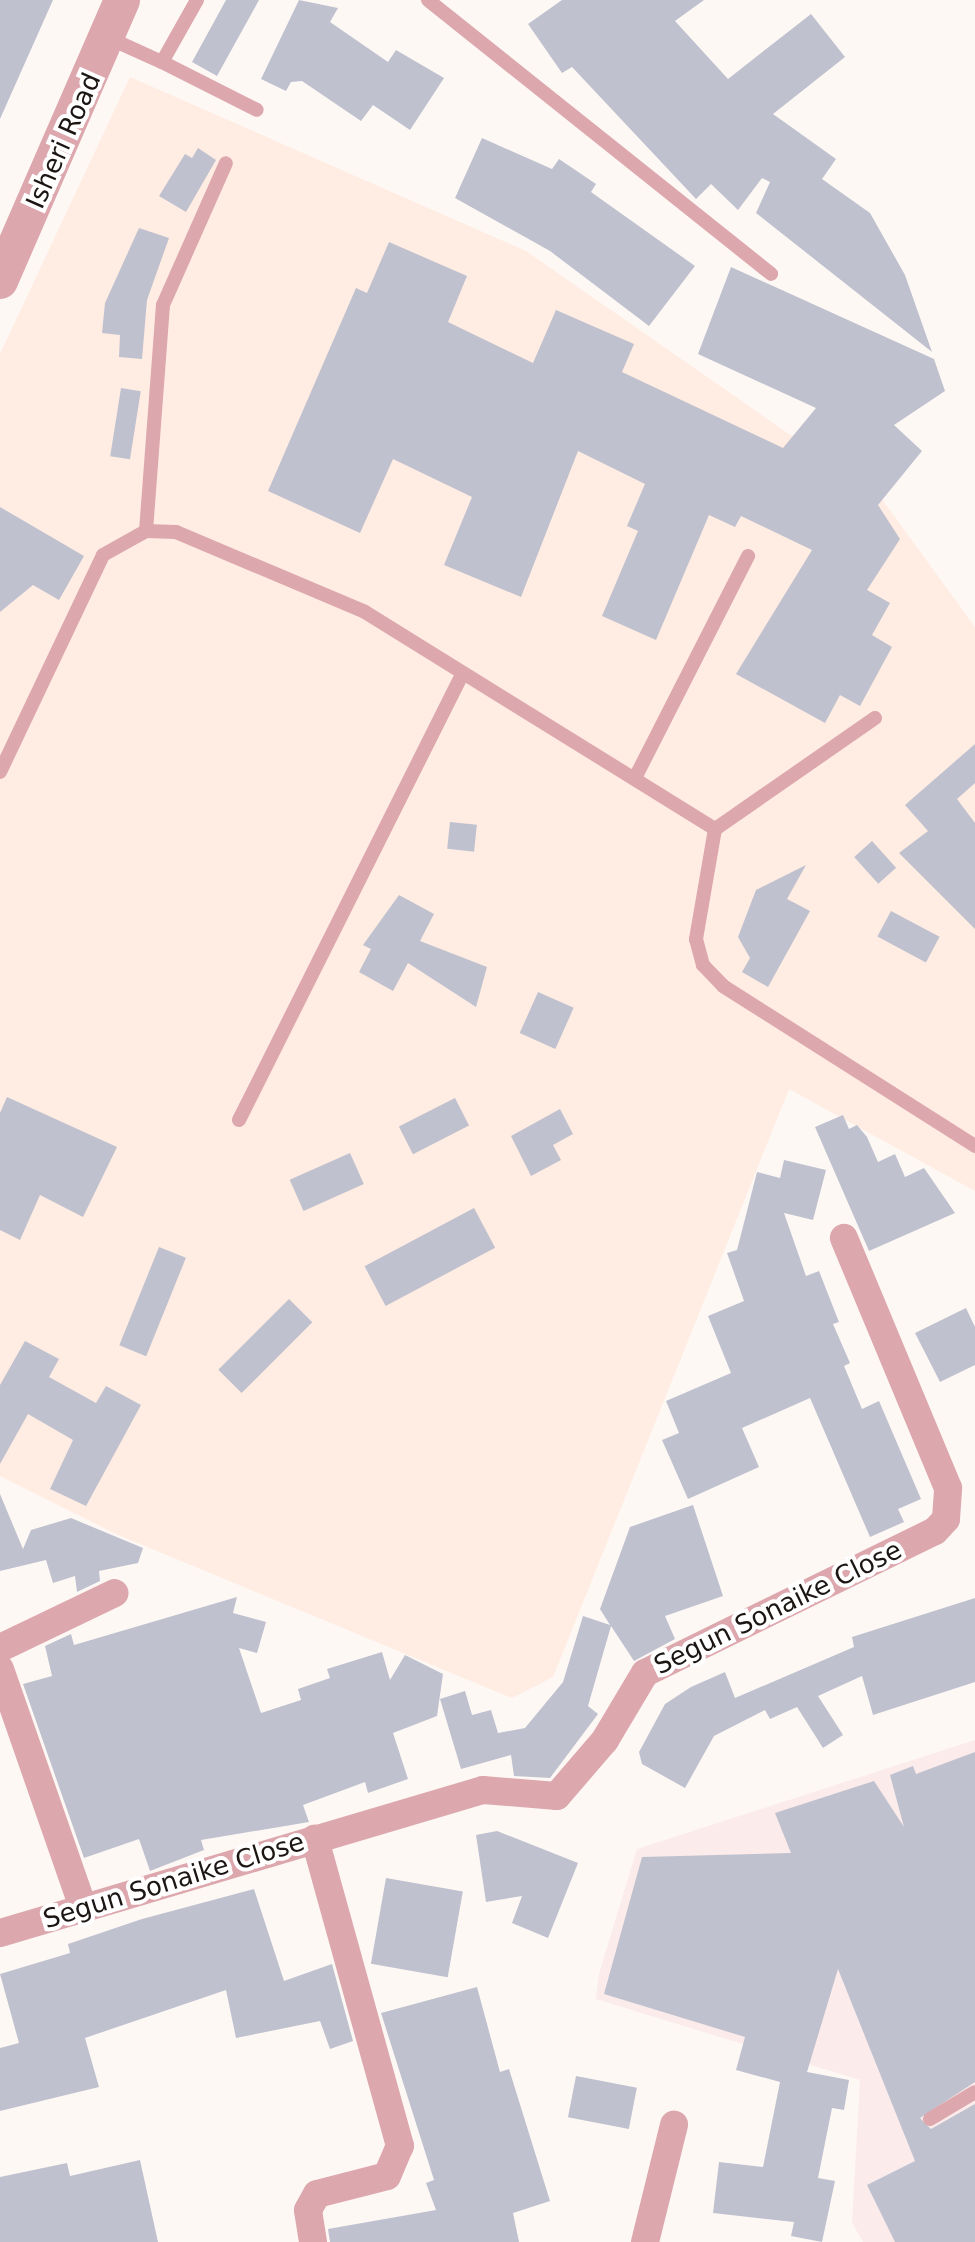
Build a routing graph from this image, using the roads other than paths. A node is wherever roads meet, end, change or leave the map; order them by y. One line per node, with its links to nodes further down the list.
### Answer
1 (122, 0): 4 (street, Isheri Road)
2 (197, 0): 5 (lane)
3 (428, 0): 8 (lane)
4 (111, 39): 5 (lane); 9 (street, Isheri Road)
5 (162, 62): 6 (lane)
6 (257, 110)
7 (226, 163): 10 (lane)
8 (771, 274)
9 (0, 281)
10 (146, 531): 12 (lane); 14 (lane)
11 (748, 556): 15 (lane)
12 (461, 676): 15 (lane); 17 (lane)
13 (875, 718): 16 (lane)
14 (0, 772)
15 (636, 776): 16 (lane)
16 (715, 829): 18 (lane)
17 (239, 1120)
18 (975, 1146)
19 (844, 1238): 23 (street, Segun Sonaike Close)
20 (115, 1593): 21 (street)
21 (0, 1648)
22 (0, 1669): 24 (street)
23 (315, 1839): 24 (street, Segun Sonaike Close); 29 (street)
24 (83, 1908): 25 (street, Segun Sonaike Close)
25 (0, 1933)
26 (975, 2092): 27 (lane)
27 (930, 2119)
28 (674, 2125): 30 (street)
29 (313, 2242)
30 (645, 2242)

